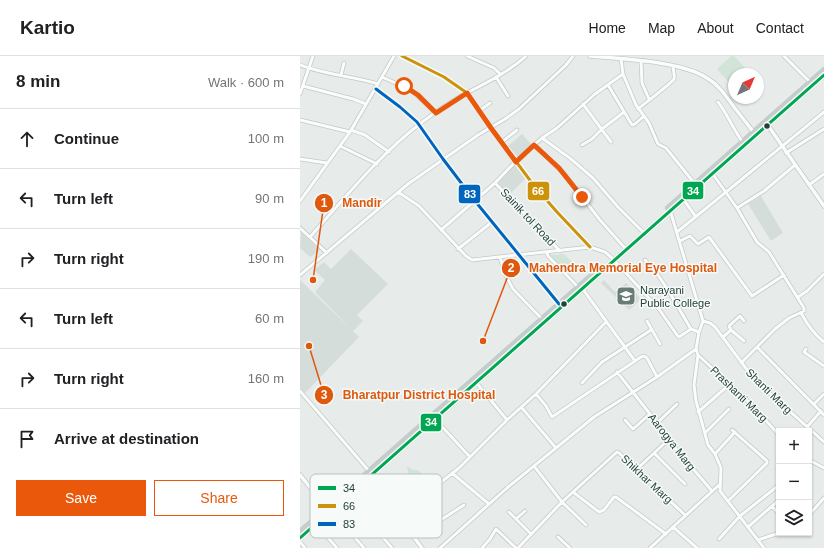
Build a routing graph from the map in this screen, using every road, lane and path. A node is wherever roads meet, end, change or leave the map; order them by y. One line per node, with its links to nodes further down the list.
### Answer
1 (313, 56): 16 (street)
2 (394, 56): 22 (street)
3 (402, 56): 29 (street)
4 (467, 56): 18 (street)
5 (526, 56): 18 (street)
6 (573, 56): 46 (street)
7 (590, 56): 10 (street)
8 (634, 56): 11 (street)
9 (784, 56): 24 (street)
10 (620, 59): 11 (street); 19 (street)
11 (633, 61): 12 (street)
12 (641, 61): 15 (street); 32 (street)
13 (344, 63): 20 (street)
14 (300, 65): 16 (street)
15 (673, 66): 32 (street); 51 (street)
16 (308, 69): 20 (street); 27 (street)
17 (824, 70): 24 (highway)
18 (500, 74): 23 (street)
19 (623, 74): 26 (street); 37 (street)
20 (341, 75): 25 (street)
21 (824, 75): 24 (highway)
22 (382, 77): 25 (street); 41 (street)
23 (496, 77): 29 (street); 31 (street)
24 (812, 83): 44 (highway)
25 (378, 84): 28 (street)
26 (608, 85): 36 (street); 39 (street)
27 (303, 86): 30 (street); 35 (street)
28 (376, 89): 35 (street); 45 (street)
29 (467, 93): 38 (street); 41 (street)
30 (300, 94)
31 (508, 96)
32 (649, 99): 37 (street)
33 (718, 102): 53 (street)
34 (490, 103): 38 (street)
35 (366, 104): 50 (street)
36 (583, 104): 47 (street); 52 (street)
37 (638, 108): 42 (street)
38 (479, 111): 46 (street)
39 (624, 112): 42 (street); 47 (street)
40 (824, 112): 59 (street)
41 (436, 113): 45 (street)
42 (644, 116): 71 (street)
43 (300, 120): 50 (street)
44 (766, 123): 51 (highway); 59 (street)
45 (419, 125): 60 (street); 63 (street)
46 (491, 128): 54 (street); 63 (street)
47 (602, 129): 55 (street); 57 (street)
48 (824, 129): 61 (street)
49 (517, 130): 54 (street)
50 (350, 131): 58 (street); 60 (street)
51 (754, 133): 53 (highway); 68 (highway)
52 (542, 138): 56 (street); 85 (street)
53 (742, 141): 71 (highway)
54 (502, 142): 64 (street)
55 (611, 142)
56 (534, 145): 64 (street); 90 (street)
57 (582, 145)
58 (340, 146): 65 (street); 66 (street)
59 (782, 147): 61 (street); 73 (street)
60 (389, 152): 66 (street)
61 (786, 153): 67 (street)
62 (300, 159): 65 (street)
63 (443, 159): 74 (street); 77 (street)
64 (516, 162): 70 (street); 89 (street)
65 (327, 163): 76 (street)
66 (377, 164): 87 (street)
67 (795, 165): 72 (street); 79 (street)
68 (712, 173): 73 (street); 75 (highway)
69 (824, 174): 72 (street)
70 (495, 183): 77 (street); 92 (street, Sainik tol Road)
71 (695, 184): 85 (highway)
72 (809, 185): 78 (street)
73 (726, 191): 79 (street); 81 (street)
74 (398, 192): 84 (street); 93 (street)
75 (683, 199): 80 (highway); 81 (street)
76 (300, 201)
77 (475, 201): 82 (street); 84 (street)
78 (824, 206)
79 (737, 208): 101 (street)
80 (670, 210): 86 (street); 97 (highway)
81 (696, 217): 86 (street)
82 (492, 222): 91 (street); 95 (street)
83 (300, 228): 87 (street)
84 (441, 230): 91 (street)
85 (642, 231): 90 (highway)
86 (677, 232): 88 (street)
87 (310, 237): 93 (street)
88 (680, 241): 101 (street); 108 (street)
89 (590, 247): 92 (street); 97 (street)
90 (624, 247): 97 (highway)
91 (458, 249): 96 (street)
92 (560, 251): 94 (street)
93 (327, 253): 100 (street)
94 (547, 253): 95 (street); 102 (street)
95 (519, 256): 96 (street); 104 (street)
96 (500, 257): 106 (street)
97 (613, 258): 102 (highway); 111 (street)
98 (645, 260): 111 (street)
99 (824, 274): 103 (street)
100 (300, 275)
101 (784, 275): 103 (street)
102 (580, 288): 104 (highway); 110 (street); 119 (highway)
103 (798, 297): 105 (street)
104 (559, 304): 106 (highway)
105 (801, 313): 117 (street); 121 (street)
106 (542, 320): 119 (highway)
107 (647, 321): 112 (street)
108 (703, 321): 114 (street); 115 (street, Shanti Marg)
109 (744, 321): 113 (street)
110 (606, 322): 120 (street); 135 (street)
111 (691, 329): 114 (street)
112 (651, 330): 118 (street); 120 (street)
113 (732, 330): 115 (street); 116 (street)
114 (699, 332): 122 (street)
115 (723, 337): 126 (street, Shanti Marg)
116 (744, 342)
117 (824, 342)
118 (660, 344)
119 (515, 346): 130 (highway)
120 (625, 347): 125 (street); 131 (street)
121 (757, 347): 126 (street); 138 (street)
122 (696, 349): 124 (street); 129 (street)
123 (806, 349): 127 (street)
124 (698, 355): 132 (street, Prashanti Marg); 142 (street)
125 (635, 361): 128 (street); 129 (street)
126 (741, 363): 149 (street, Shanti Marg)
127 (824, 366)
128 (617, 372): 134 (street, Aarogya Marg); 135 (street)
129 (657, 377): 134 (street)
130 (475, 380): 145 (highway); 146 (street); 164 (highway)
131 (582, 383)
132 (730, 384): 142 (street); 152 (street, Prashanti Marg)
133 (300, 391): 164 (street)
134 (632, 392): 143 (street, Aarogya Marg); 156 (street)
135 (536, 394): 139 (street)
136 (824, 394): 138 (street)
137 (677, 404): 148 (street)
138 (814, 404): 141 (street)
139 (522, 408): 146 (street); 156 (street)
140 (729, 409): 153 (street)
141 (821, 411): 144 (street); 149 (street)
142 (698, 412): 153 (street)
143 (650, 414): 147 (street); 148 (street, Aarogya Marg)
144 (824, 415)
145 (434, 418): 159 (street); 164 (highway)
146 (507, 420): 159 (street)
147 (625, 420)
148 (657, 423): 154 (street, Aarogya Marg)
149 (807, 427): 155 (street, Shanti Marg)
150 (732, 430): 151 (street)
151 (735, 432): 158 (street); 176 (street)
152 (776, 432)
153 (704, 433): 158 (street)
154 (668, 440): 157 (street); 172 (street, Aarogya Marg)
155 (824, 442)
156 (556, 448): 161 (street)
157 (654, 453): 163 (street); 168 (street)
158 (715, 454): 169 (street)
159 (470, 457): 165 (street)
160 (812, 462): 162 (street)
161 (534, 466): 177 (street); 179 (street)
162 (824, 468)
163 (637, 469): 174 (street, Shikhar Marg); 186 (street, Shikhar Marg)
164 (370, 472)
165 (452, 473): 167 (street); 179 (street)
166 (300, 475): 170 (street)
167 (442, 481)
168 (685, 484)
169 (719, 485): 172 (street); 173 (street)
170 (310, 487)
171 (776, 487): 187 (street)
172 (712, 491): 173 (street); 186 (street)
173 (720, 491): 176 (street)
174 (573, 492): 177 (street, Shikhar Marg); 197 (street)
175 (824, 498): 185 (street)
176 (728, 501): 187 (street)
177 (562, 502): 191 (street); 196 (street, Shikhar Marg)
178 (776, 503): 181 (street)
179 (489, 504): 213 (street)
180 (464, 505): 188 (street)
181 (772, 506): 183 (street); 193 (street)
182 (525, 511): 189 (street)
183 (776, 511)
184 (509, 512): 189 (street)
185 (812, 512)
186 (685, 515): 192 (street)
187 (740, 516): 193 (street); 205 (street)
188 (442, 519)
189 (516, 519): 196 (street)
190 (310, 524): 195 (highway)
191 (586, 525)
192 (673, 527): 197 (street); 218 (street)
193 (748, 527): 206 (street)
194 (310, 529): 200 (highway)
195 (300, 532)
196 (531, 534): 215 (street, Shikhar Marg)
197 (666, 534): 217 (street)
198 (776, 534): 206 (street)
199 (558, 537): 216 (street)
200 (300, 538)
201 (328, 538): 209 (street)
202 (355, 538): 210 (street)
203 (383, 538): 211 (street)
204 (415, 538): 212 (street)
205 (719, 539)
206 (758, 540): 219 (street)
207 (300, 542): 208 (street)
208 (305, 548)
209 (337, 548)
210 (364, 548)
211 (392, 548)
212 (422, 548)
213 (440, 548)
214 (482, 548): 215 (street)
215 (517, 548)
216 (570, 548)
217 (650, 548)
218 (697, 548)
219 (764, 548)

